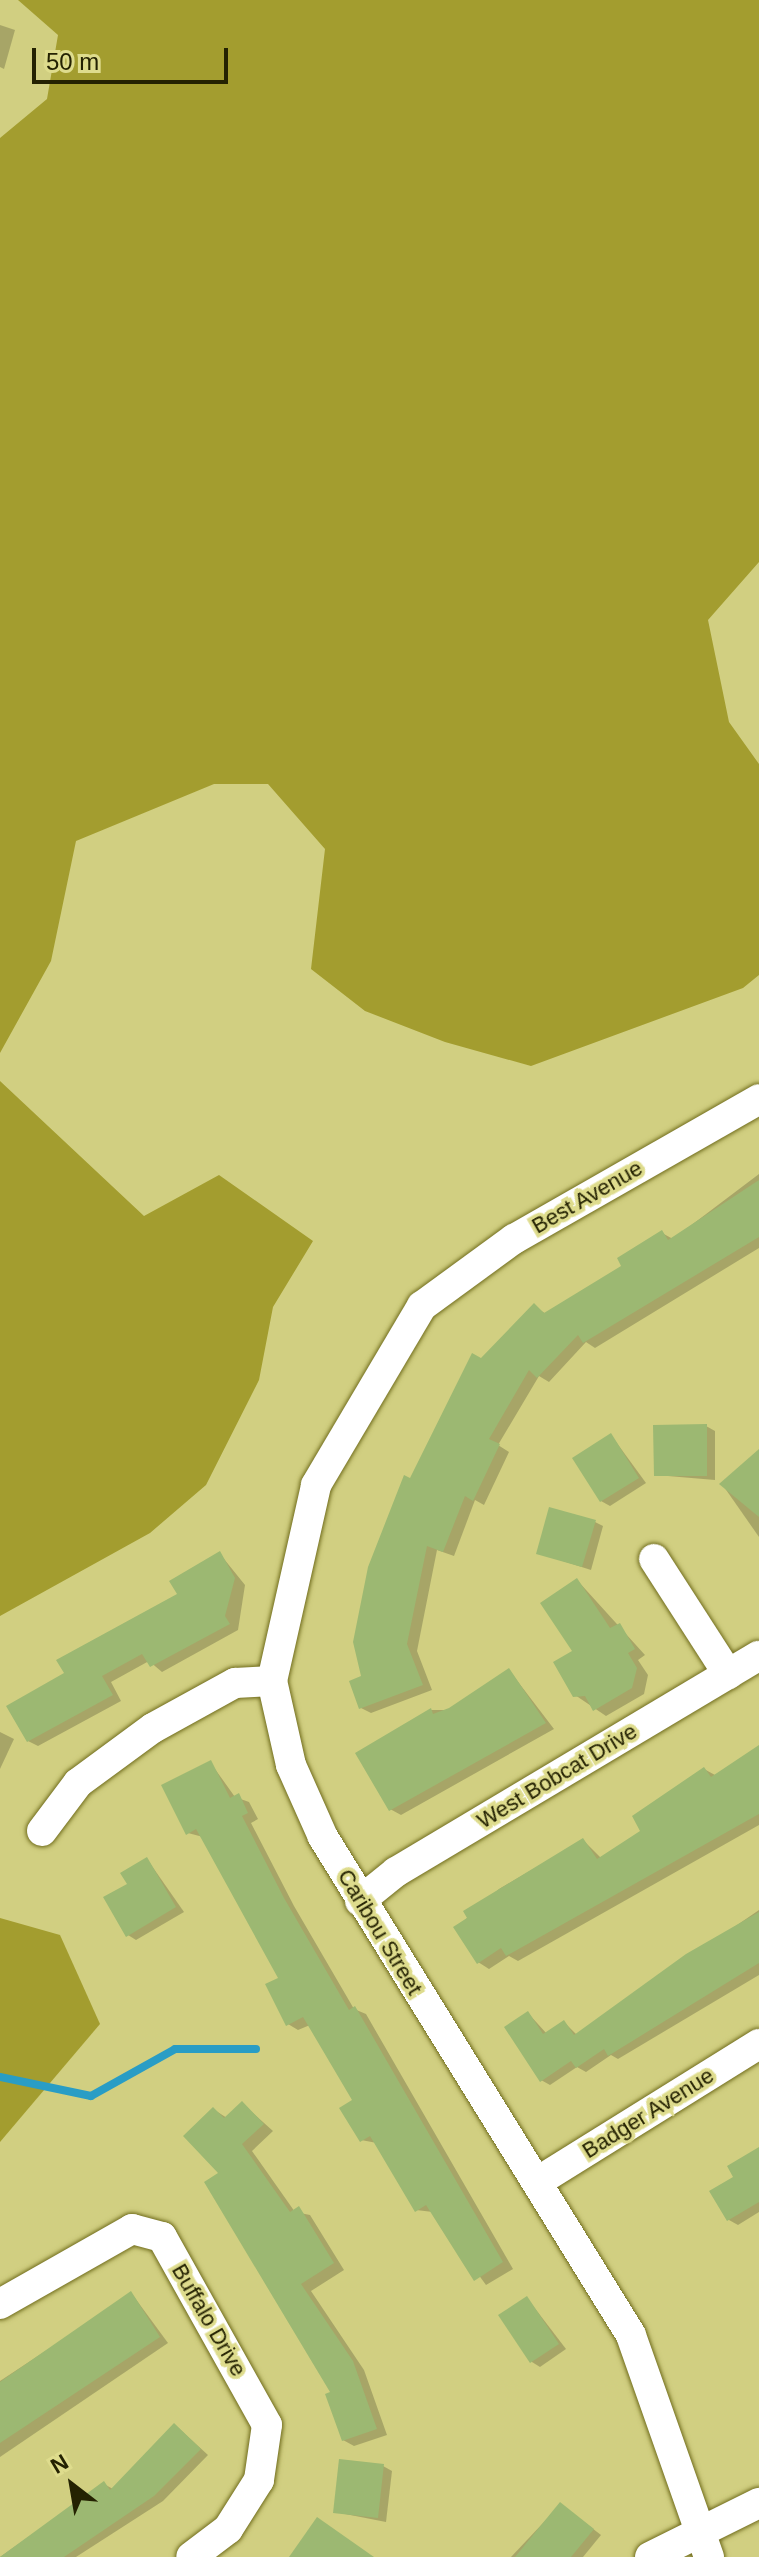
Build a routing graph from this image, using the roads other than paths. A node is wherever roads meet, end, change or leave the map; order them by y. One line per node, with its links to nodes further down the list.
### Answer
1 (759, 1099): 2 (street, Best Avenue)
2 (422, 1306): 6 (street, Caribou Street)
3 (654, 1559): 5 (street)
4 (759, 1656): 5 (street, West Bobcat Drive)
5 (728, 1674): 8 (street, West Bobcat Drive)
6 (272, 1681): 7 (street); 8 (street, Caribou Street)
7 (42, 1831)
8 (360, 1901): 10 (street, Caribou Street)
9 (759, 2044): 10 (street, Badger Avenue)
10 (537, 2182): 13 (street, Caribou Street)
11 (0, 2304): 14 (street, Buffalo Drive)
12 (759, 2503): 13 (street)
13 (704, 2545): 15 (street)
14 (191, 2557)
15 (650, 2557)

